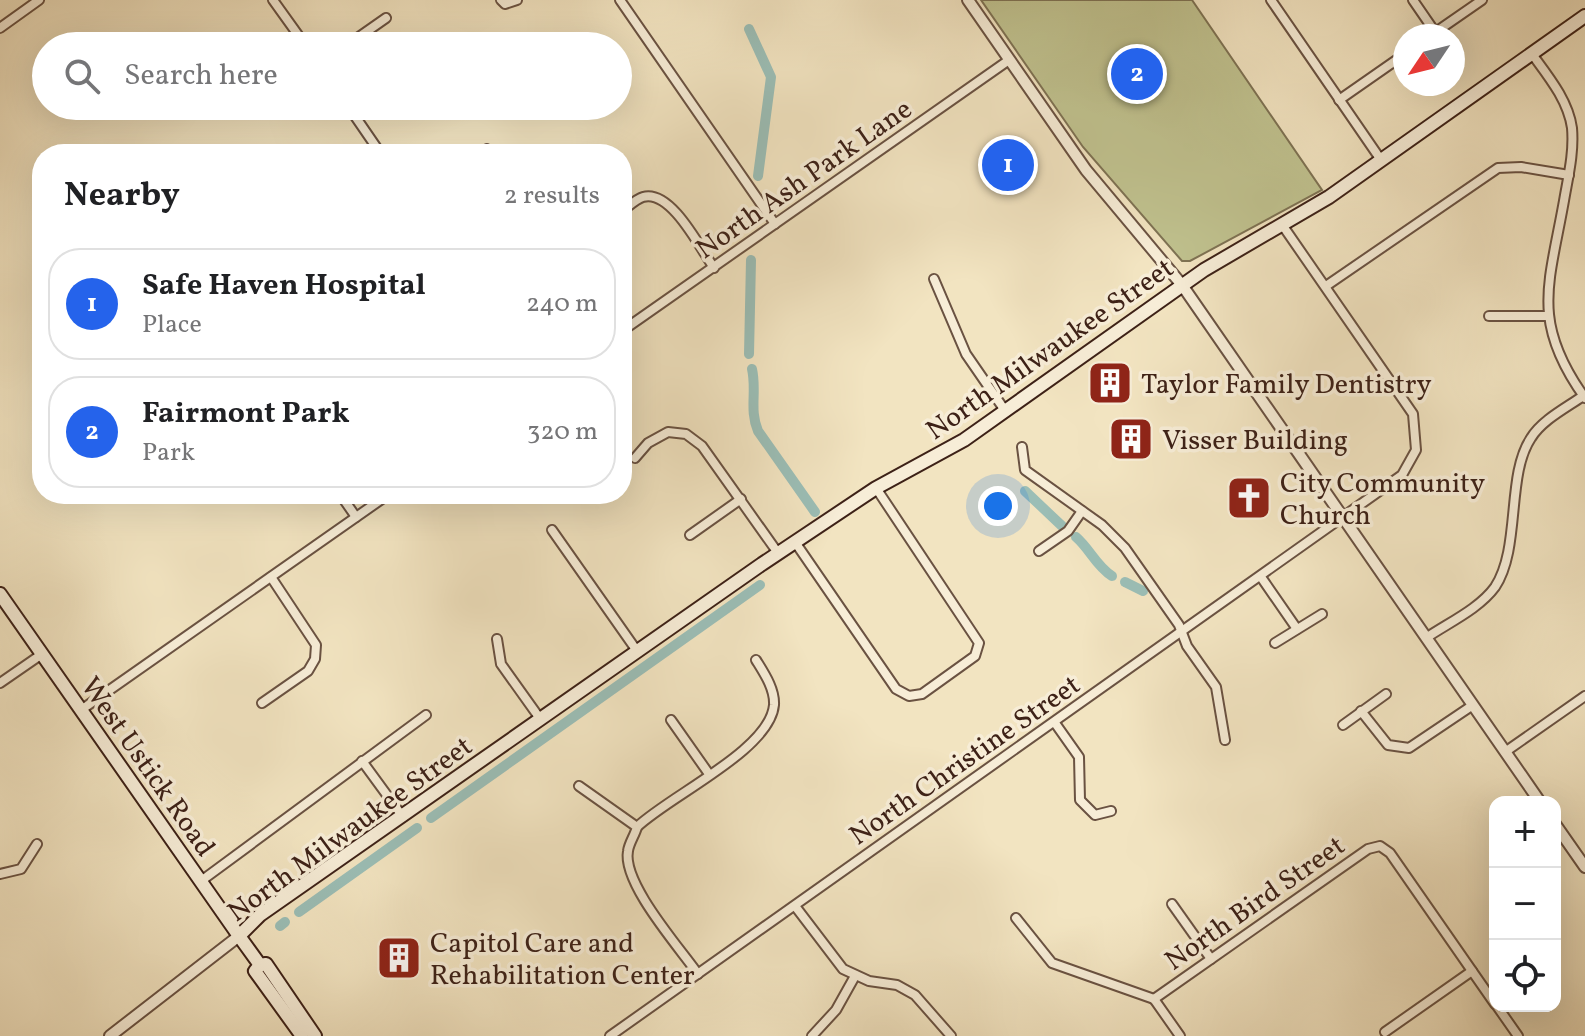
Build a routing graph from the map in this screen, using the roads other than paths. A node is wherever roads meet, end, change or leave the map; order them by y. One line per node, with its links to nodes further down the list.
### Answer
1 (39, 0): 14 (street)
2 (273, 0): 15 (street)
3 (501, 0): 4 (street)
4 (517, 0)
5 (620, 0): 26 (street)
6 (968, 0): 18 (street)
7 (1271, 0): 20 (street)
8 (1413, 0): 12 (street)
9 (1482, 0): 13 (street)
10 (1585, 16): 17 (main road, North Milwaukee Street)
11 (386, 18): 16 (street)
12 (1427, 24)
13 (1447, 24)
14 (0, 28)
15 (296, 32)
16 (366, 32)
17 (1532, 54): 23 (main road, North Milwaukee Street); 24 (street)
18 (1009, 60): 26 (street, North Ash Park Lane); 30 (street)
19 (1393, 62): 20 (street)
20 (1339, 100): 23 (street)
21 (358, 120): 22 (street)
22 (374, 144)
23 (1381, 160): 27 (main road, North Milwaukee Street)
24 (1569, 175): 31 (street); 33 (street)
25 (632, 204): 28 (street)
26 (775, 224): 28 (street, North Ash Park Lane)
27 (1283, 226): 30 (main road, North Milwaukee Street); 31 (street, North Christine Street)
28 (714, 268): 34 (street, North Ash Park Lane)
29 (934, 279): 36 (street)
30 (1182, 285): 36 (main road, North Milwaukee Street); 45 (street)
31 (1326, 286): 45 (street, North Christine Street)
32 (1489, 316): 33 (street)
33 (1547, 316): 35 (street)
34 (632, 324)
35 (1584, 397): 57 (street)
36 (1006, 412): 39 (main road, North Milwaukee Street)
37 (1022, 447): 43 (street)
38 (635, 458): 40 (street)
39 (876, 488): 48 (main road, North Milwaukee Street); 48 (street)
40 (741, 499): 47 (street); 50 (street)
41 (347, 504): 44 (street)
42 (375, 504): 44 (street)
43 (1082, 511): 49 (street); 56 (street)
44 (356, 517): 51 (street)
45 (1344, 519): 52 (street, North Christine Street); 57 (street)
46 (552, 530): 60 (street)
47 (690, 535)
48 (795, 542): 50 (main road, North Milwaukee Street)
49 (1039, 551)
50 (778, 553): 60 (main road, North Milwaukee Street)
51 (271, 577): 66 (street); 68 (street)
52 (1261, 577): 55 (street); 56 (street, North Christine Street)
53 (0, 594): 61 (main road, West Ustick Road)
54 (1322, 614): 55 (street)
55 (1297, 629): 59 (street)
56 (1182, 632): 73 (street, North Christine Street); 75 (street)
57 (1426, 638): 67 (street)
58 (497, 639): 71 (street)
59 (1275, 643)
60 (637, 651): 71 (main road, North Milwaukee Street)
61 (42, 654): 63 (street); 68 (main road, West Ustick Road)
62 (756, 660): 78 (street)
63 (0, 683)
64 (1386, 694): 69 (street)
65 (1585, 696): 76 (street)
66 (262, 703)
67 (1473, 705): 69 (street); 76 (street)
68 (81, 710): 88 (main road, West Ustick Road)
69 (1361, 711): 74 (street)
70 (426, 715): 77 (street)
71 (541, 720): 82 (main road, North Milwaukee Street)
72 (671, 720): 78 (street)
73 (1055, 723): 81 (street); 90 (street, North Christine Street)
74 (1343, 725)
75 (1225, 740)
76 (1505, 752): 80 (street)
77 (362, 761): 82 (street); 88 (street)
78 (709, 774): 83 (street)
79 (579, 786): 83 (street)
80 (1536, 796)
81 (1111, 811)
82 (403, 817): 92 (main road, North Milwaukee Street)
83 (637, 827): 96 (street)
84 (1561, 833): 86 (street)
85 (37, 844): 87 (street)
86 (1585, 867)
87 (0, 874)
88 (201, 881): 92 (main road, West Ustick Road)
89 (1172, 904): 93 (street)
90 (795, 906): 96 (street, North Christine Street); 97 (street)
91 (1016, 918): 99 (street)
92 (239, 936): 94 (main road, West Ustick Road); 102 (street, North Milwaukee Street)
93 (1211, 959): 95 (street, North Bird Street); 99 (street, North Bird Street)
94 (260, 965): 103 (main road, West Ustick Road); 104 (main road, West Ustick Road)
95 (1472, 971): 98 (street); 101 (street)
96 (698, 974): 105 (street, North Christine Street)
97 (855, 976): 106 (street); 107 (street)
98 (1489, 995)
99 (1154, 999): 108 (street)
100 (1501, 1012): 109 (street)
101 (1385, 1032)
102 (110, 1036)
103 (302, 1036)
104 (315, 1036)
105 (610, 1036)
106 (812, 1036)
107 (951, 1036)
108 (1180, 1036)
109 (1518, 1036)

